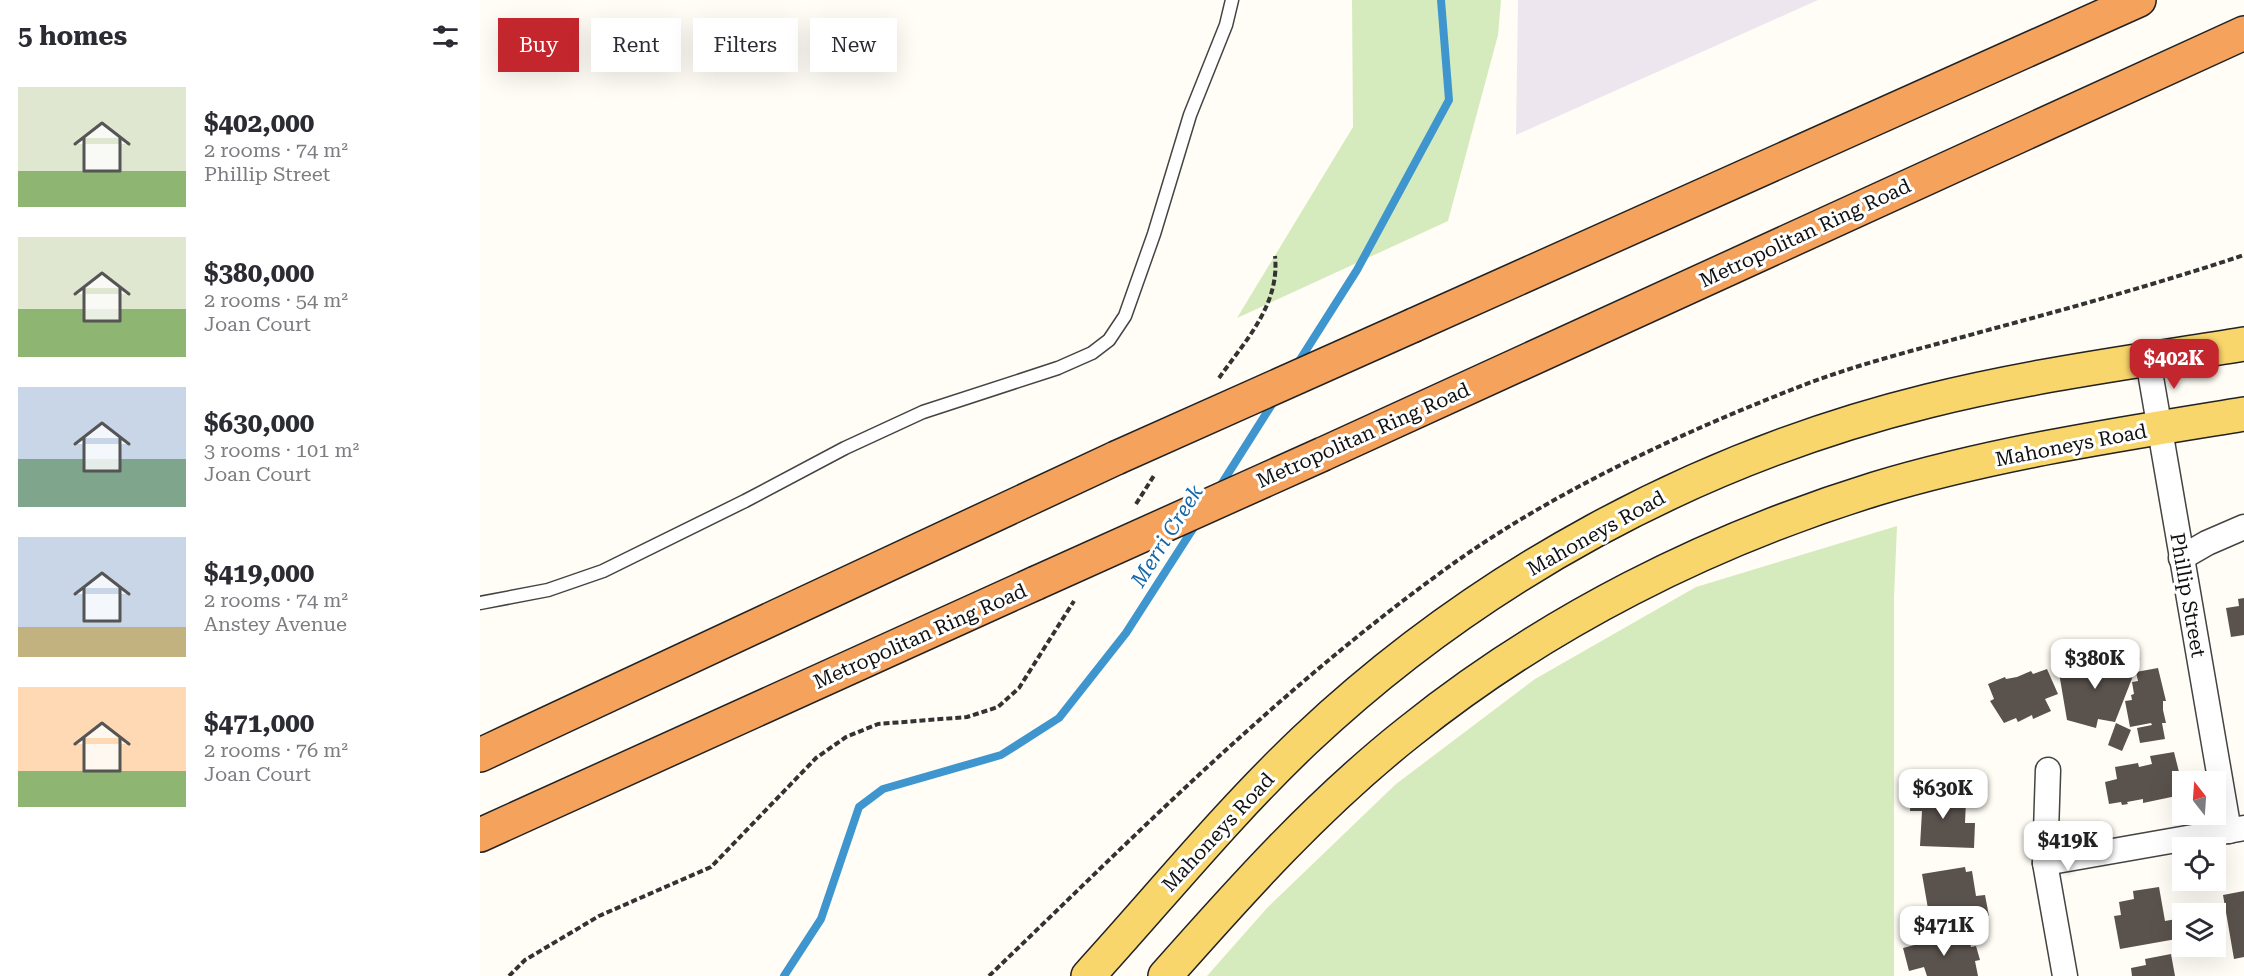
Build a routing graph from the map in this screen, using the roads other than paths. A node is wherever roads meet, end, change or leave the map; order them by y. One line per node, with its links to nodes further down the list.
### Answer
1 (1232, 0): 10 (lane)
2 (2139, 0): 11 (highway, bridge)
3 (2244, 33): 14 (highway, Metropolitan Ring Road, bridge)
4 (2244, 344): 5 (main road, Mahoneys Road)
5 (2148, 360): 7 (street, Phillip Street); 16 (main road, Mahoneys Road)
6 (2244, 414): 7 (main road, Mahoneys Road)
7 (2159, 428): 9 (street, Phillip Street); 17 (main road, Mahoneys Road)
8 (2244, 527): 9 (street)
9 (2181, 558): 13 (street, Phillip Street)
10 (480, 603)
11 (480, 755)
12 (2048, 770): 15 (street)
13 (2236, 830): 15 (street)
14 (480, 835)
15 (2045, 863): 18 (street)
16 (1088, 976)
17 (1165, 976)
18 (2065, 976)

